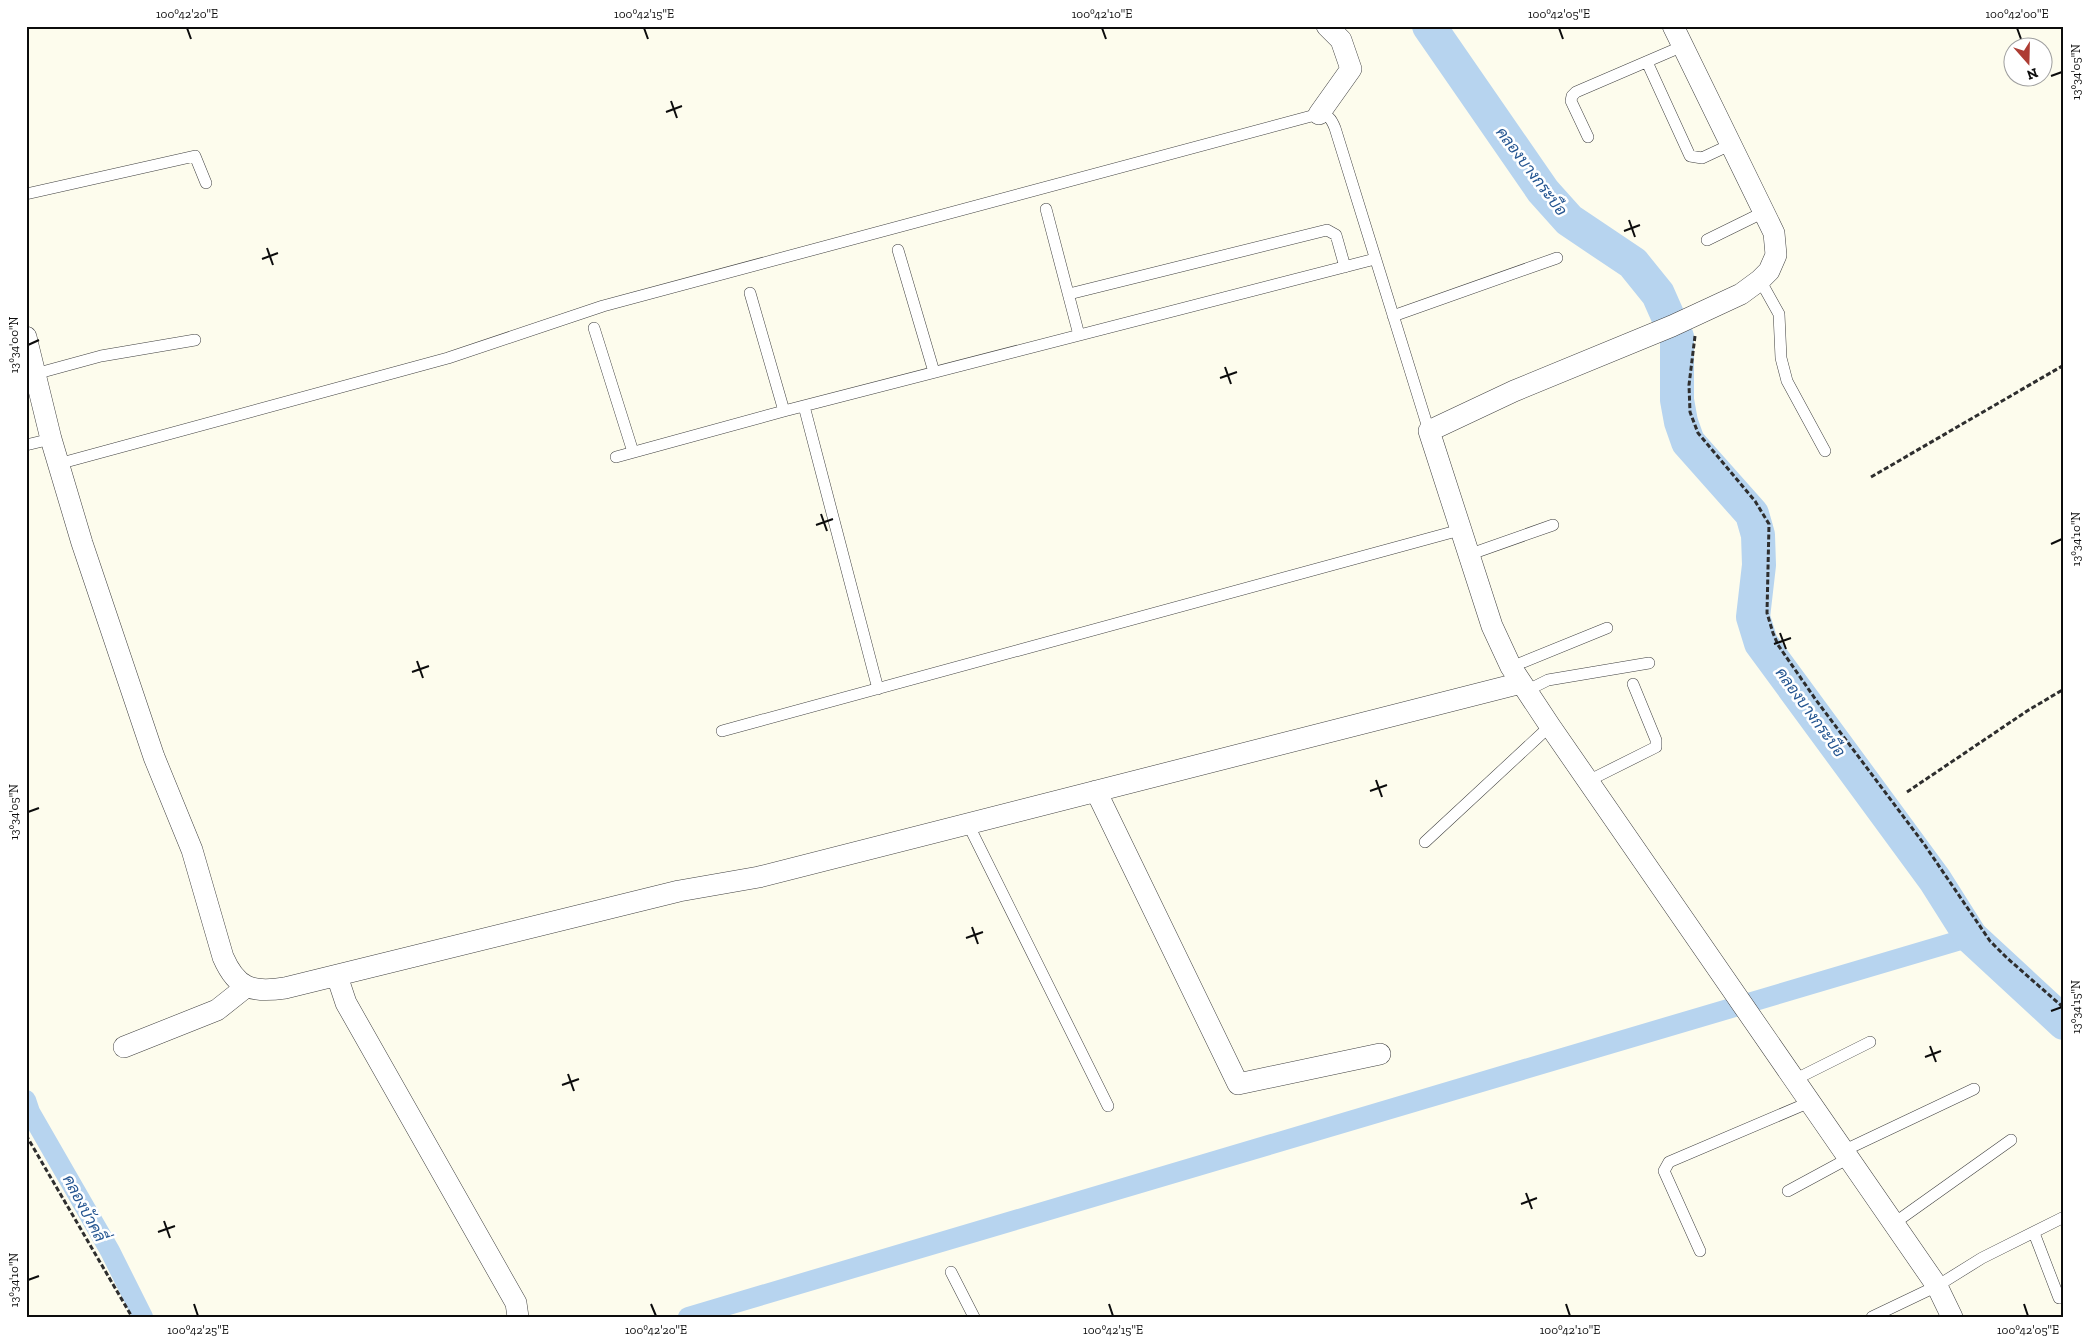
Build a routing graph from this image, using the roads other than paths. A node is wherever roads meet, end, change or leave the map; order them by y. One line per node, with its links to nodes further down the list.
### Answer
1 (1327, 26): 5 (street)
2 (1673, 26): 3 (street)
3 (1683, 46): 4 (lane); 7 (street)
4 (1647, 62): 6 (lane); 7 (lane)
5 (1319, 114): 15 (lane); 34 (lane)
6 (1588, 137)
7 (1732, 144): 11 (street)
8 (206, 183): 9 (lane)
9 (26, 194)
10 (1046, 209): 19 (lane)
11 (1764, 212): 12 (lane); 17 (street)
12 (1707, 240)
13 (898, 250): 25 (lane)
14 (1557, 258): 20 (lane)
15 (1375, 259): 16 (lane); 20 (lane)
16 (1345, 267): 19 (lane); 22 (lane)
17 (1760, 280): 28 (street); 31 (lane)
18 (750, 293): 27 (lane)
19 (1069, 294): 22 (lane)
20 (1393, 316): 28 (lane)
21 (594, 328): 32 (lane)
22 (1079, 335): 25 (lane)
23 (195, 340): 24 (lane)
24 (30, 355): 29 (street)
25 (934, 372): 26 (lane)
26 (804, 406): 27 (lane); 42 (lane)
27 (784, 411): 32 (lane)
28 (1429, 431): 36 (street)
29 (51, 439): 30 (lane); 34 (street)
30 (26, 445)
31 (1824, 451)
32 (633, 452): 33 (lane)
33 (616, 457)
34 (58, 464): 50 (street)
35 (1553, 526): 37 (lane)
36 (1460, 530): 37 (street); 42 (lane)
37 (1468, 555): 40 (street)
38 (1607, 628): 40 (lane)
39 (1649, 663): 40 (lane)
40 (1519, 680): 43 (street); 46 (street)
41 (1633, 684): 45 (lane)
42 (878, 689): 44 (lane)
43 (1550, 726): 45 (street); 48 (lane)
44 (722, 732)
45 (1588, 781): 54 (street)
46 (1096, 791): 47 (street); 53 (street)
47 (968, 824): 49 (street); 57 (lane)
48 (1425, 842)
49 (337, 976): 50 (street); 68 (street)
50 (246, 987): 52 (street)
51 (1870, 1042): 54 (lane)
52 (124, 1047)
53 (1380, 1054)
54 (1794, 1080): 56 (street)
55 (1974, 1090): 59 (lane)
56 (1810, 1102): 59 (street); 64 (lane)
57 (1108, 1106)
58 (2011, 1140): 62 (lane)
59 (1846, 1154): 60 (lane); 62 (street)
60 (1788, 1191)
61 (2064, 1217): 63 (lane)
62 (1894, 1224): 66 (street)
63 (2034, 1234): 66 (lane); 67 (lane)
64 (1700, 1251)
65 (951, 1272): 69 (lane)
66 (1937, 1286): 70 (lane); 71 (street)
67 (2059, 1298)
68 (518, 1317)
69 (974, 1317)
70 (1872, 1317)
71 (1952, 1317)

